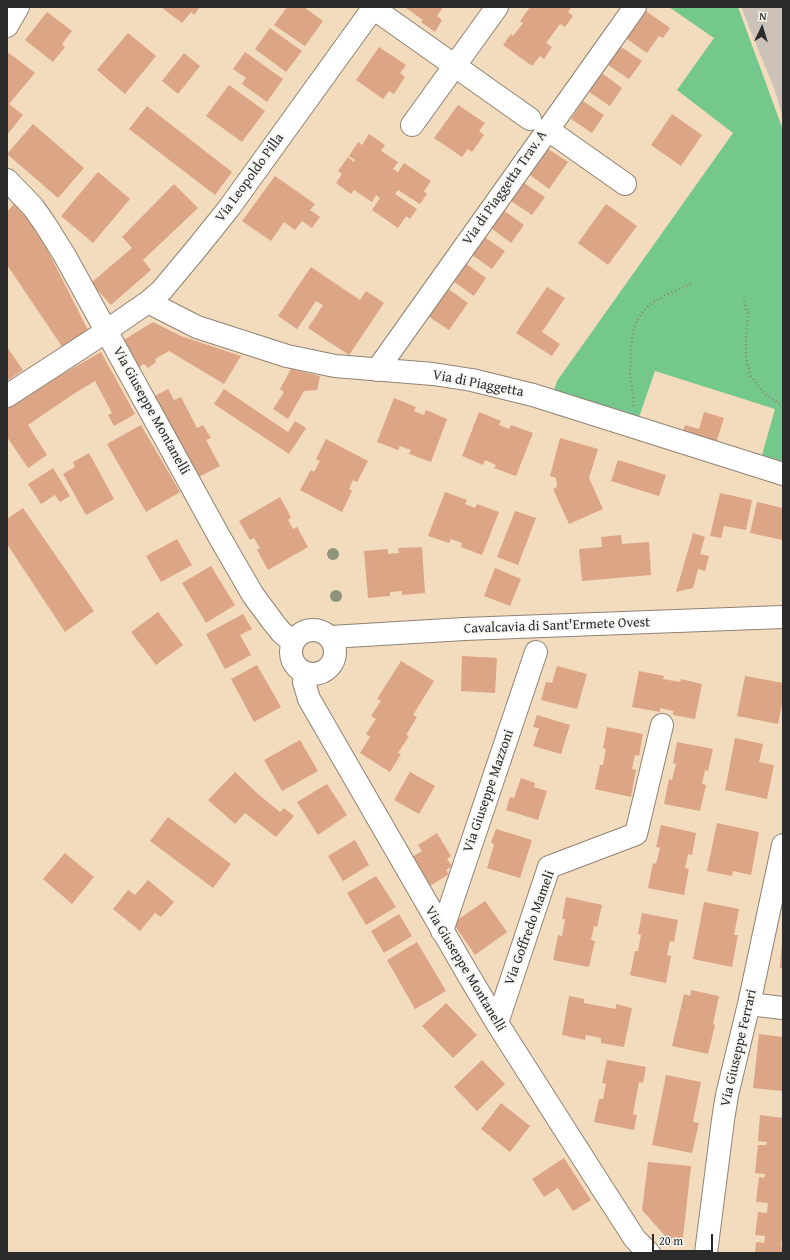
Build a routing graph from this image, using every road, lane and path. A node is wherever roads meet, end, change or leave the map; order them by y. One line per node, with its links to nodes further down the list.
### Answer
1 (18, 7): 5 (street)
2 (497, 7): 6 (street)
3 (635, 7): 7 (street, Via di Piaggetta Trav. A)
4 (374, 8): 6 (street); 13 (street, Via Leopoldo Pilla)
5 (7, 26)
6 (454, 66): 7 (street); 8 (street)
7 (539, 124): 10 (street); 15 (street, Via di Piaggetta Trav. A)
8 (412, 125)
9 (7, 180): 14 (street, Via Giuseppe Montanelli)
10 (625, 184)
11 (693, 283): 18 (path)
12 (744, 301): 17 (path)
13 (148, 302): 14 (street, Via Leopoldo Pilla); 15 (street, Via di Piaggetta)
14 (107, 331): 16 (street, Via Leopoldo Pilla); 22 (street, Via Giuseppe Montanelli)
15 (376, 370): 18 (street, Via di Piaggetta)
16 (7, 396)
17 (783, 406)
18 (628, 426): 19 (street, Via di Piaggetta)
19 (783, 474)
20 (783, 617): 21 (street, Cavalcavia di Sant'Ermete Ovest)
21 (331, 637): 22 (street); 24 (street)
22 (294, 642): 24 (street)
23 (536, 652): 27 (street, Via Giuseppe Mazzoni)
24 (305, 673): 27 (street, Via Giuseppe Montanelli)
25 (662, 725): 30 (street, Via Goffredo Mameli)
26 (783, 845): 28 (street, Via Giuseppe Ferrari)
27 (442, 931): 30 (street, Via Giuseppe Montanelli)
28 (749, 1004): 29 (street); 32 (street, Via Giuseppe Ferrari)
29 (783, 1008)
30 (497, 1023): 31 (street, Via Giuseppe Montanelli)
31 (648, 1253)
32 (706, 1253)

